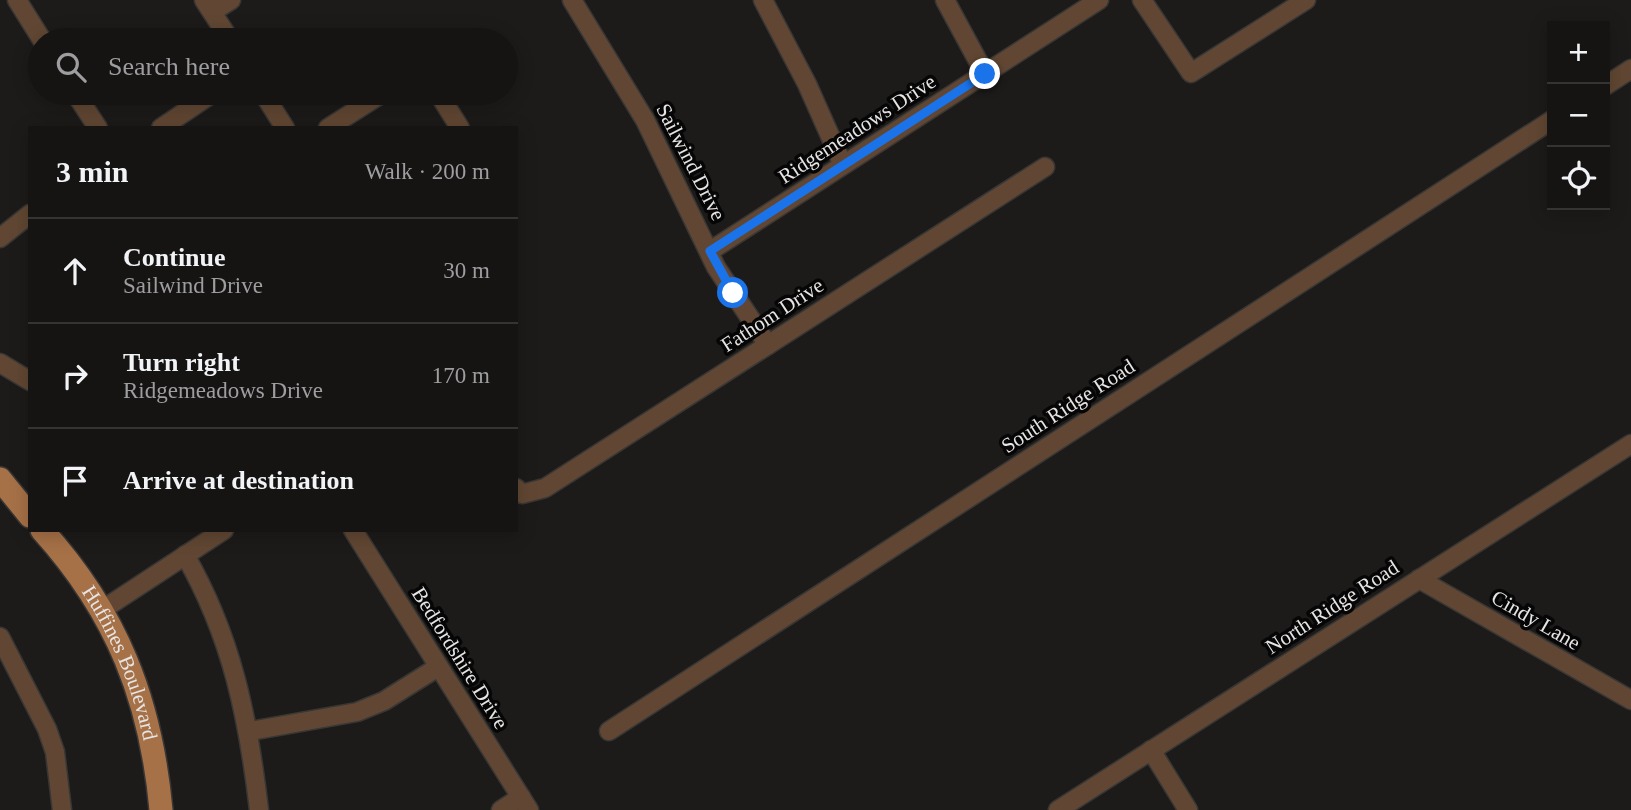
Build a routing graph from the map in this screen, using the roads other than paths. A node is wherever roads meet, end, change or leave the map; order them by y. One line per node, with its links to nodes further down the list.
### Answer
1 (17, 0): 10 (street)
2 (231, 0): 9 (street)
3 (572, 0): 30 (street, Sailwind Drive)
4 (763, 0): 26 (street)
5 (945, 0): 13 (street)
6 (1099, 0): 13 (street, Ridgemeadows Drive)
7 (1142, 0): 8 (street)
8 (1306, 0)
9 (208, 6): 11 (street)
10 (34, 28)
11 (222, 28)
12 (1631, 69): 14 (street)
13 (985, 74): 26 (street, Ridgemeadows Drive)
14 (1608, 84)
15 (83, 105): 21 (street)
16 (195, 105): 22 (street)
17 (271, 105): 23 (street)
18 (364, 105): 24 (street)
19 (446, 105): 25 (street)
20 (1547, 123): 48 (street, South Ridge Road)
21 (96, 126)
22 (164, 126)
23 (284, 126)
24 (331, 126)
25 (459, 126)
26 (843, 165): 30 (street, Ridgemeadows Drive)
27 (1045, 167): 31 (street, Fathom Drive)
28 (28, 216): 29 (street)
29 (0, 238)
30 (710, 251): 31 (street, Sailwind Drive)
31 (768, 345): 36 (street, Fathom Drive)
32 (0, 363): 33 (street)
33 (28, 379)
34 (1631, 444): 42 (street, North Ridge Road)
35 (4, 489): 37 (main road)
36 (519, 491)
37 (28, 514)
38 (45, 532): 43 (main road, Huffines Boulevard)
39 (221, 532): 41 (street)
40 (354, 532): 45 (street, Bedfordshire Drive)
41 (185, 555): 43 (street); 47 (street)
42 (1419, 579): 46 (street, Cindy Lane); 49 (street, North Ridge Road)
43 (102, 610): 52 (main road, Huffines Boulevard)
44 (0, 637): 51 (street)
45 (438, 667): 47 (street); 50 (street, Bedfordshire Drive)
46 (1631, 700)
47 (250, 731): 53 (street)
48 (609, 731)
49 (1151, 750): 55 (street, North Ridge Road); 56 (street)
50 (525, 804): 54 (street)
51 (57, 809)
52 (161, 810)
53 (259, 810)
54 (501, 810)
55 (1058, 810)
56 (1188, 810)

